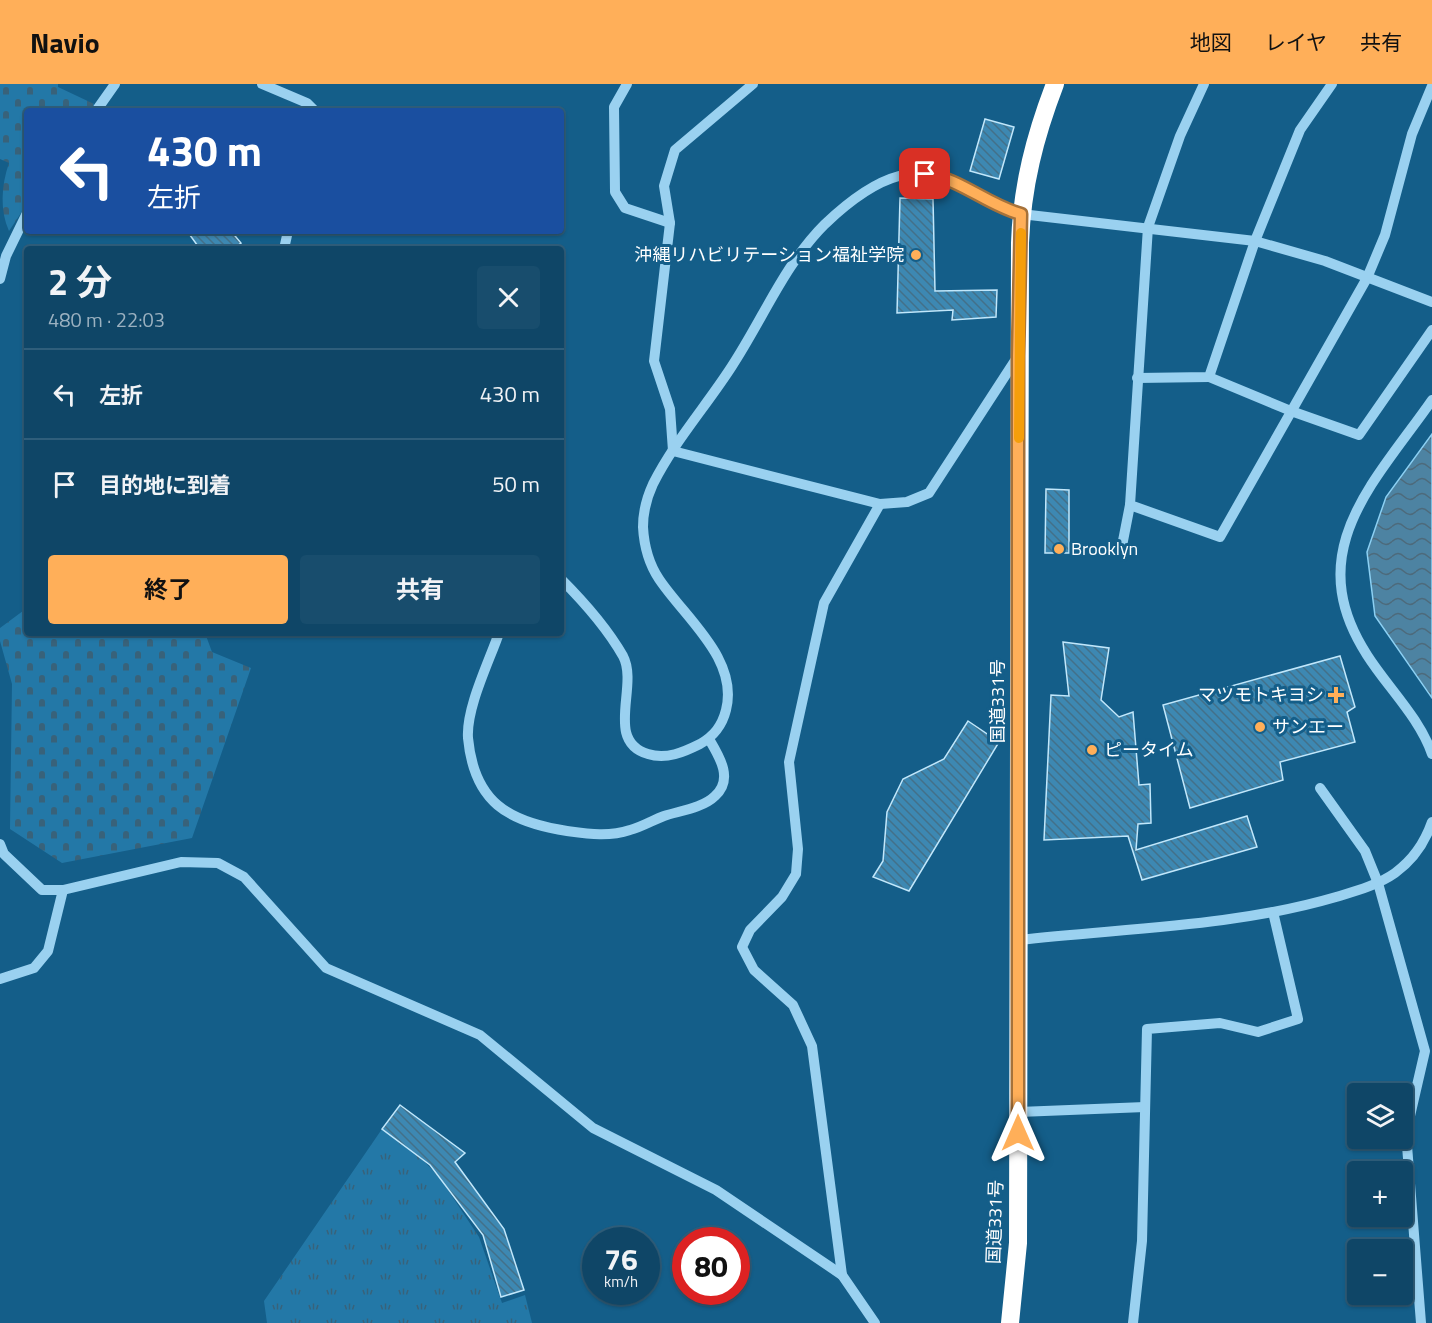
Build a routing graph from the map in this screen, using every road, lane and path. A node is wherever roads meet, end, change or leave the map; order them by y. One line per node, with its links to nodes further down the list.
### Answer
1 (115, 84): 9 (street)
2 (262, 84): 10 (street)
3 (627, 84): 13 (street)
4 (753, 84): 13 (street)
5 (1055, 84): 11 (highway, 国道331号)
6 (1204, 84): 14 (street)
7 (1332, 84): 15 (street)
8 (1432, 86): 16 (street)
9 (98, 108)
10 (312, 108)
11 (1021, 214): 14 (street); 20 (highway, 国道331号); 25 (street)
12 (24, 219): 17 (street)
13 (670, 223): 25 (street)
14 (1148, 227): 15 (street); 22 (street)
15 (1255, 241): 16 (street); 21 (street)
16 (1367, 278): 18 (street); 24 (street)
17 (0, 279)
18 (1432, 302)
19 (1432, 330): 24 (street)
20 (1018, 356): 26 (street); 39 (highway, 国道331号)
21 (1209, 377): 22 (street); 24 (street)
22 (1137, 378): 27 (street)
23 (1432, 400): 32 (street)
24 (1291, 411): 27 (street)
25 (673, 451): 26 (street); 31 (street)
26 (880, 504): 43 (street)
27 (1130, 505): 28 (street)
28 (1121, 551)
29 (564, 582): 31 (street)
30 (498, 636): 31 (street)
31 (709, 739)
32 (1432, 754)
33 (1320, 788): 36 (street)
34 (1431, 826): 36 (street)
35 (0, 844): 37 (street)
36 (1378, 883): 38 (street); 47 (street)
37 (63, 890): 40 (street); 43 (street)
38 (1274, 912): 39 (street); 41 (street)
39 (1018, 940): 42 (highway, 国道331号)
40 (0, 979)
41 (1145, 1107): 42 (street); 46 (street)
42 (1019, 1112): 45 (highway, 国道331号)
43 (842, 1275): 44 (street)
44 (875, 1323)
45 (1010, 1323)
46 (1133, 1323)
47 (1421, 1323)

